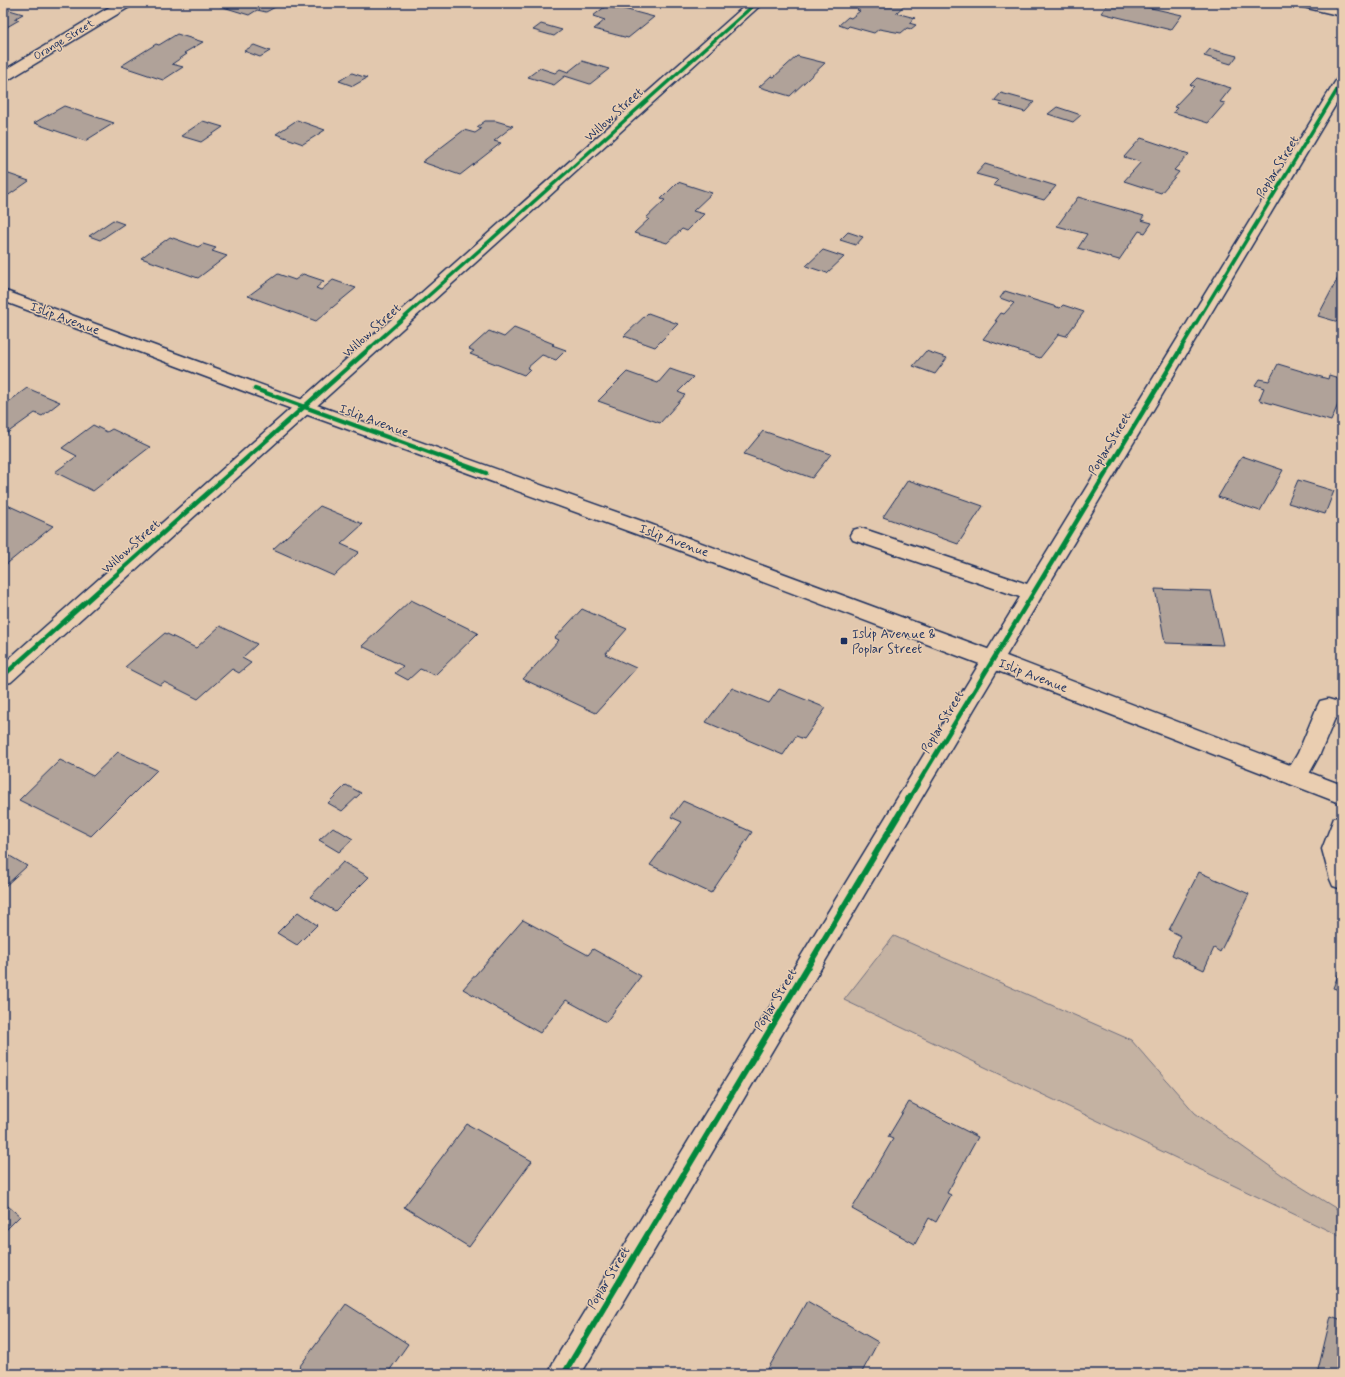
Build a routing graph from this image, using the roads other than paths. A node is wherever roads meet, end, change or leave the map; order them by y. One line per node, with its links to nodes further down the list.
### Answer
1 (126, 3): 5 (street, Orange Street)
2 (756, 3): 8 (street, Willow Street)
3 (1304, 3): 4 (street)
4 (1342, 12)
5 (3, 77)
6 (1342, 82): 10 (street, Poplar Street)
7 (3, 295): 8 (street, Islip Avenue)
8 (304, 407): 11 (street, Islip Avenue); 12 (street, Willow Street)
9 (860, 535): 10 (street)
10 (1033, 594): 11 (street, Poplar Street)
11 (992, 660): 14 (street, Islip Avenue); 18 (street, Poplar Street)
12 (3, 676)
13 (1342, 712): 14 (street)
14 (1296, 777): 15 (street, Islip Avenue)
15 (1342, 795)
16 (1342, 825): 17 (street)
17 (1342, 879)
18 (564, 1374)

